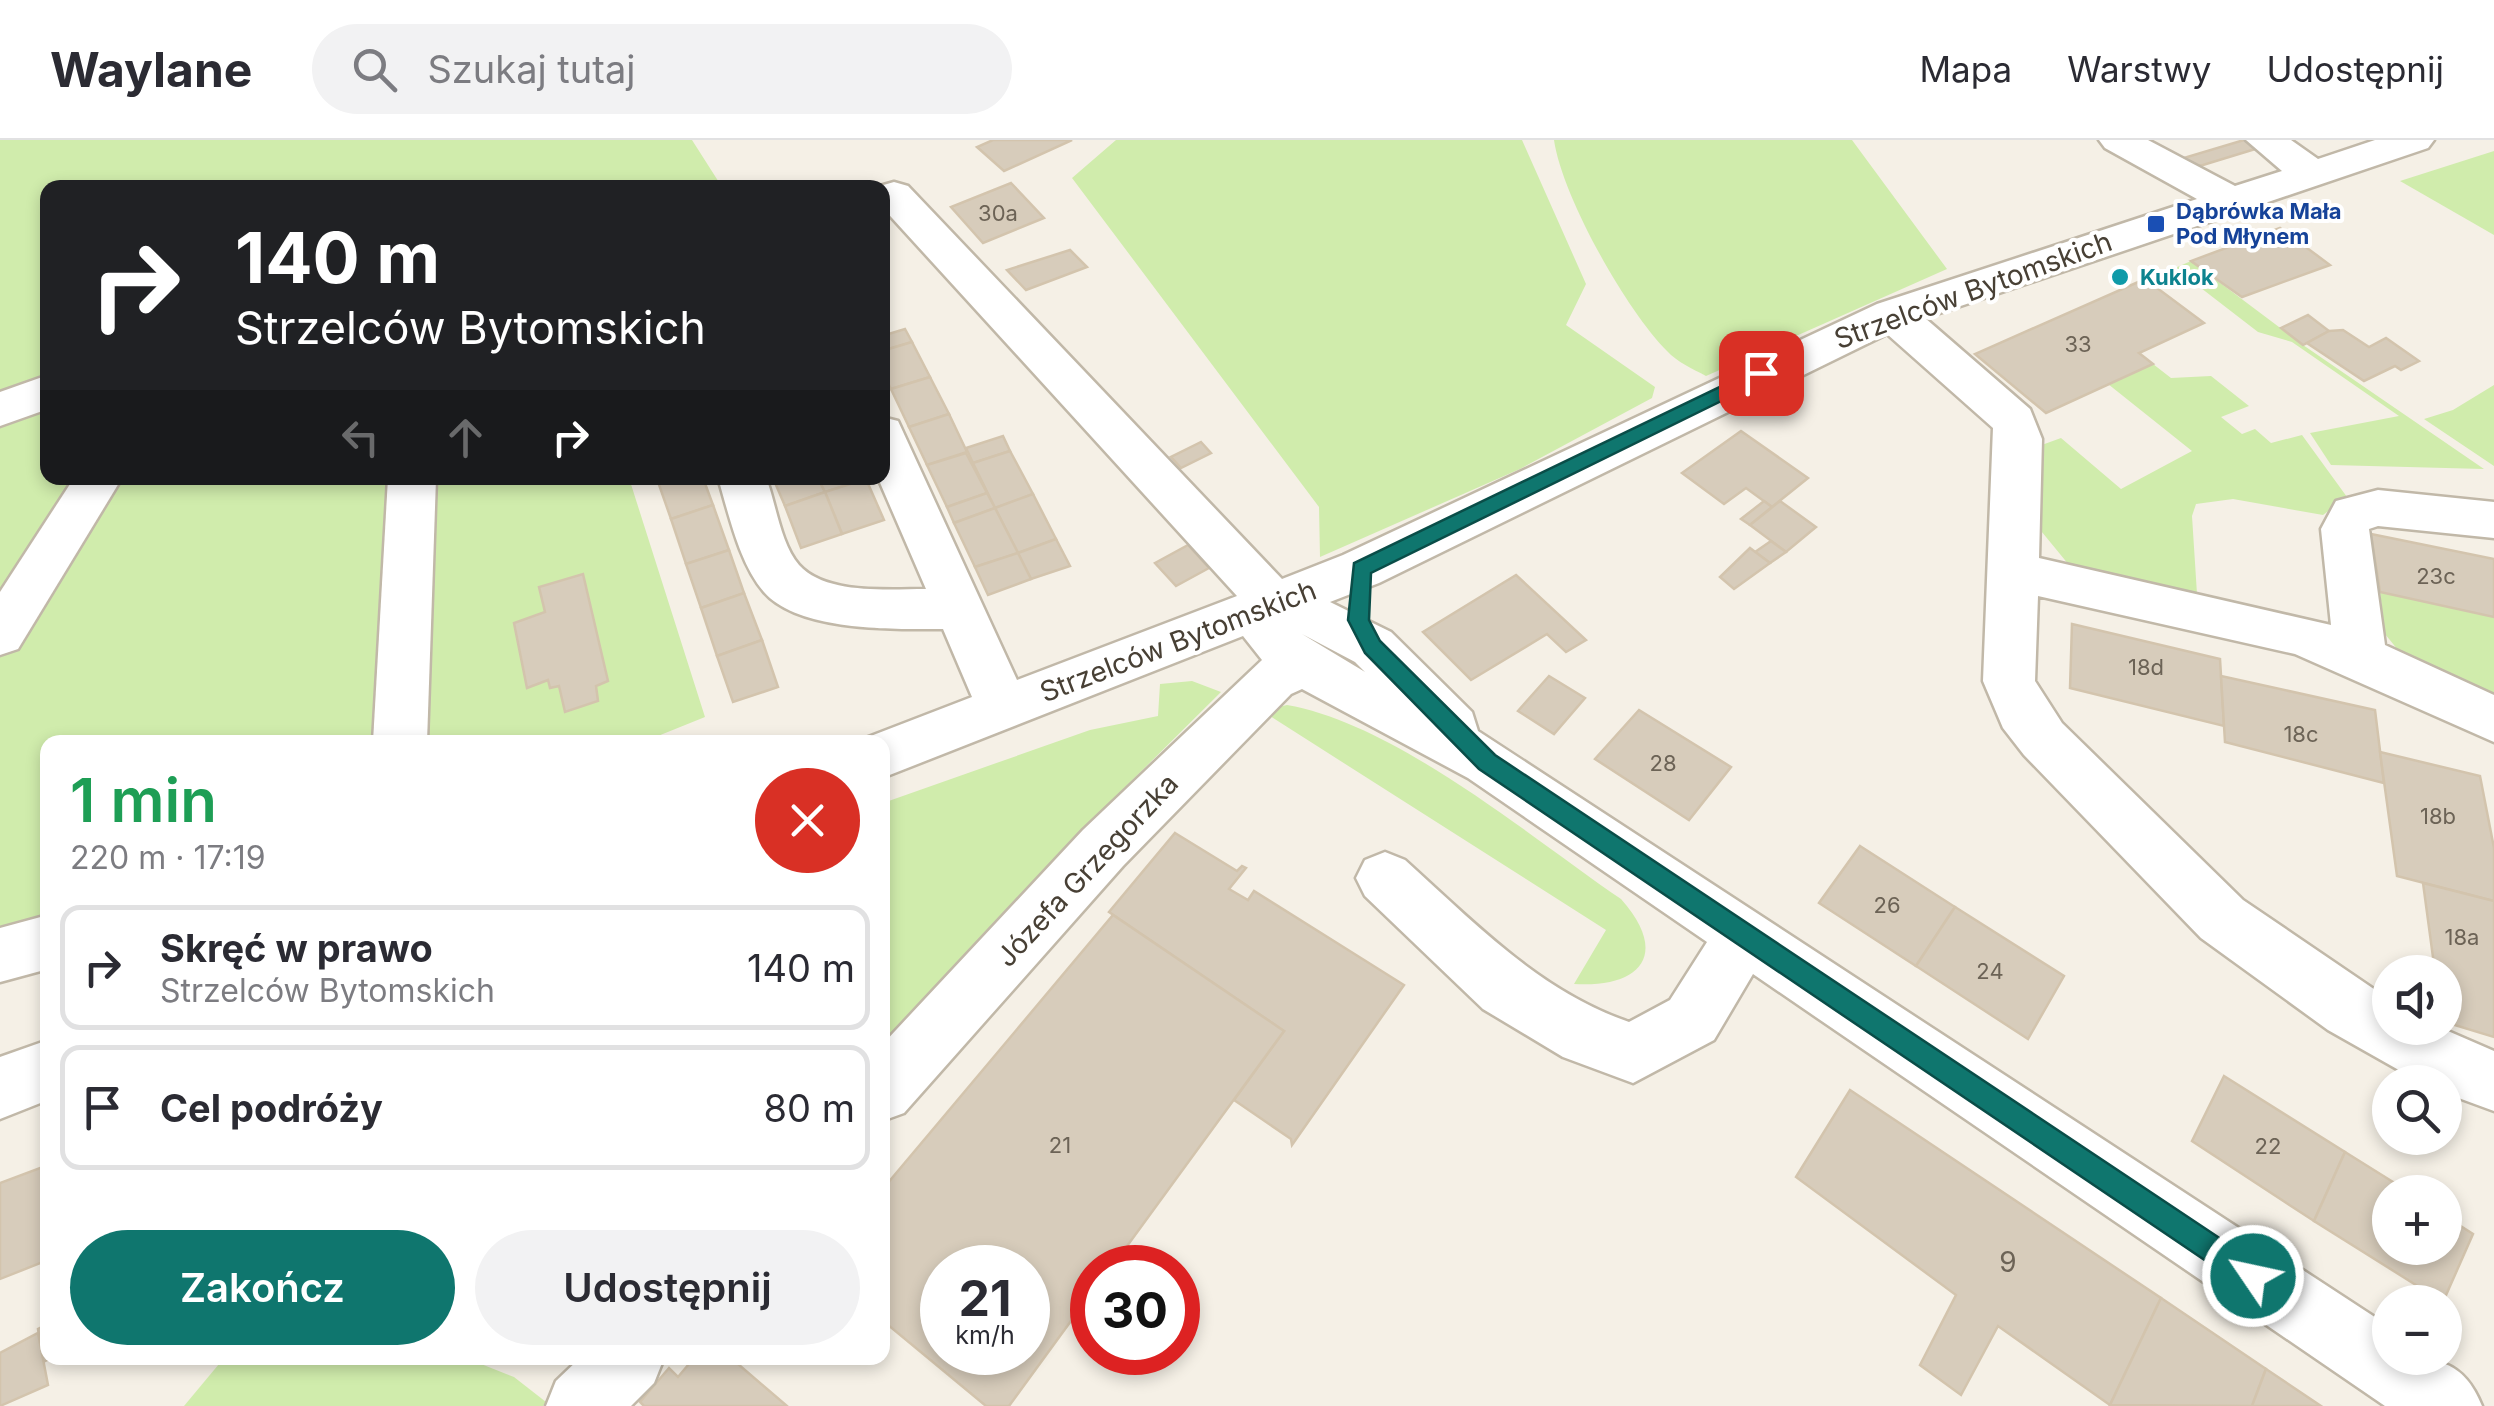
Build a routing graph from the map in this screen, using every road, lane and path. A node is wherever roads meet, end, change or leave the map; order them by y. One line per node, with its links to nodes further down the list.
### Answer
1 (2119, 140): 6 (street)
2 (2266, 140): 4 (street)
3 (2414, 140): 4 (street, Strzelców Bytomskich)
4 (2311, 172): 6 (street, Strzelców Bytomskich)
5 (894, 195): 17 (street)
6 (2230, 200): 7 (street, Strzelców Bytomskich)
7 (1892, 314): 15 (street, Strzelców Bytomskich); 16 (street)
8 (40, 393): 9 (street)
9 (0, 410)
10 (890, 451): 18 (street)
11 (94, 485): 19 (street)
12 (412, 485): 25 (street)
13 (745, 485): 18 (street)
14 (2494, 520): 21 (street)
15 (1361, 569): 17 (street, Strzelców Bytomskich); 20 (street)
16 (2012, 570): 21 (street); 33 (street)
17 (1272, 607): 20 (street); 22 (street); 23 (street, Strzelców Bytomskich)
18 (960, 609): 23 (street)
19 (0, 636)
20 (1373, 647): 27 (street)
21 (2361, 657): 24 (street)
22 (1304, 666): 27 (street); 34 (street, Józefa Grzegorzka)
23 (1004, 709): 26 (street, Strzelców Bytomskich)
24 (2494, 720)
25 (400, 735)
26 (890, 751)
27 (1487, 762): 29 (street)
28 (1386, 878): 29 (street)
29 (1743, 937): 38 (street)
30 (40, 944): 31 (street)
31 (0, 955)
32 (40, 1073): 35 (street)
33 (2494, 1081)
34 (890, 1082)
35 (0, 1088)
36 (622, 1365): 37 (street)
37 (581, 1406)
38 (2446, 1406)

